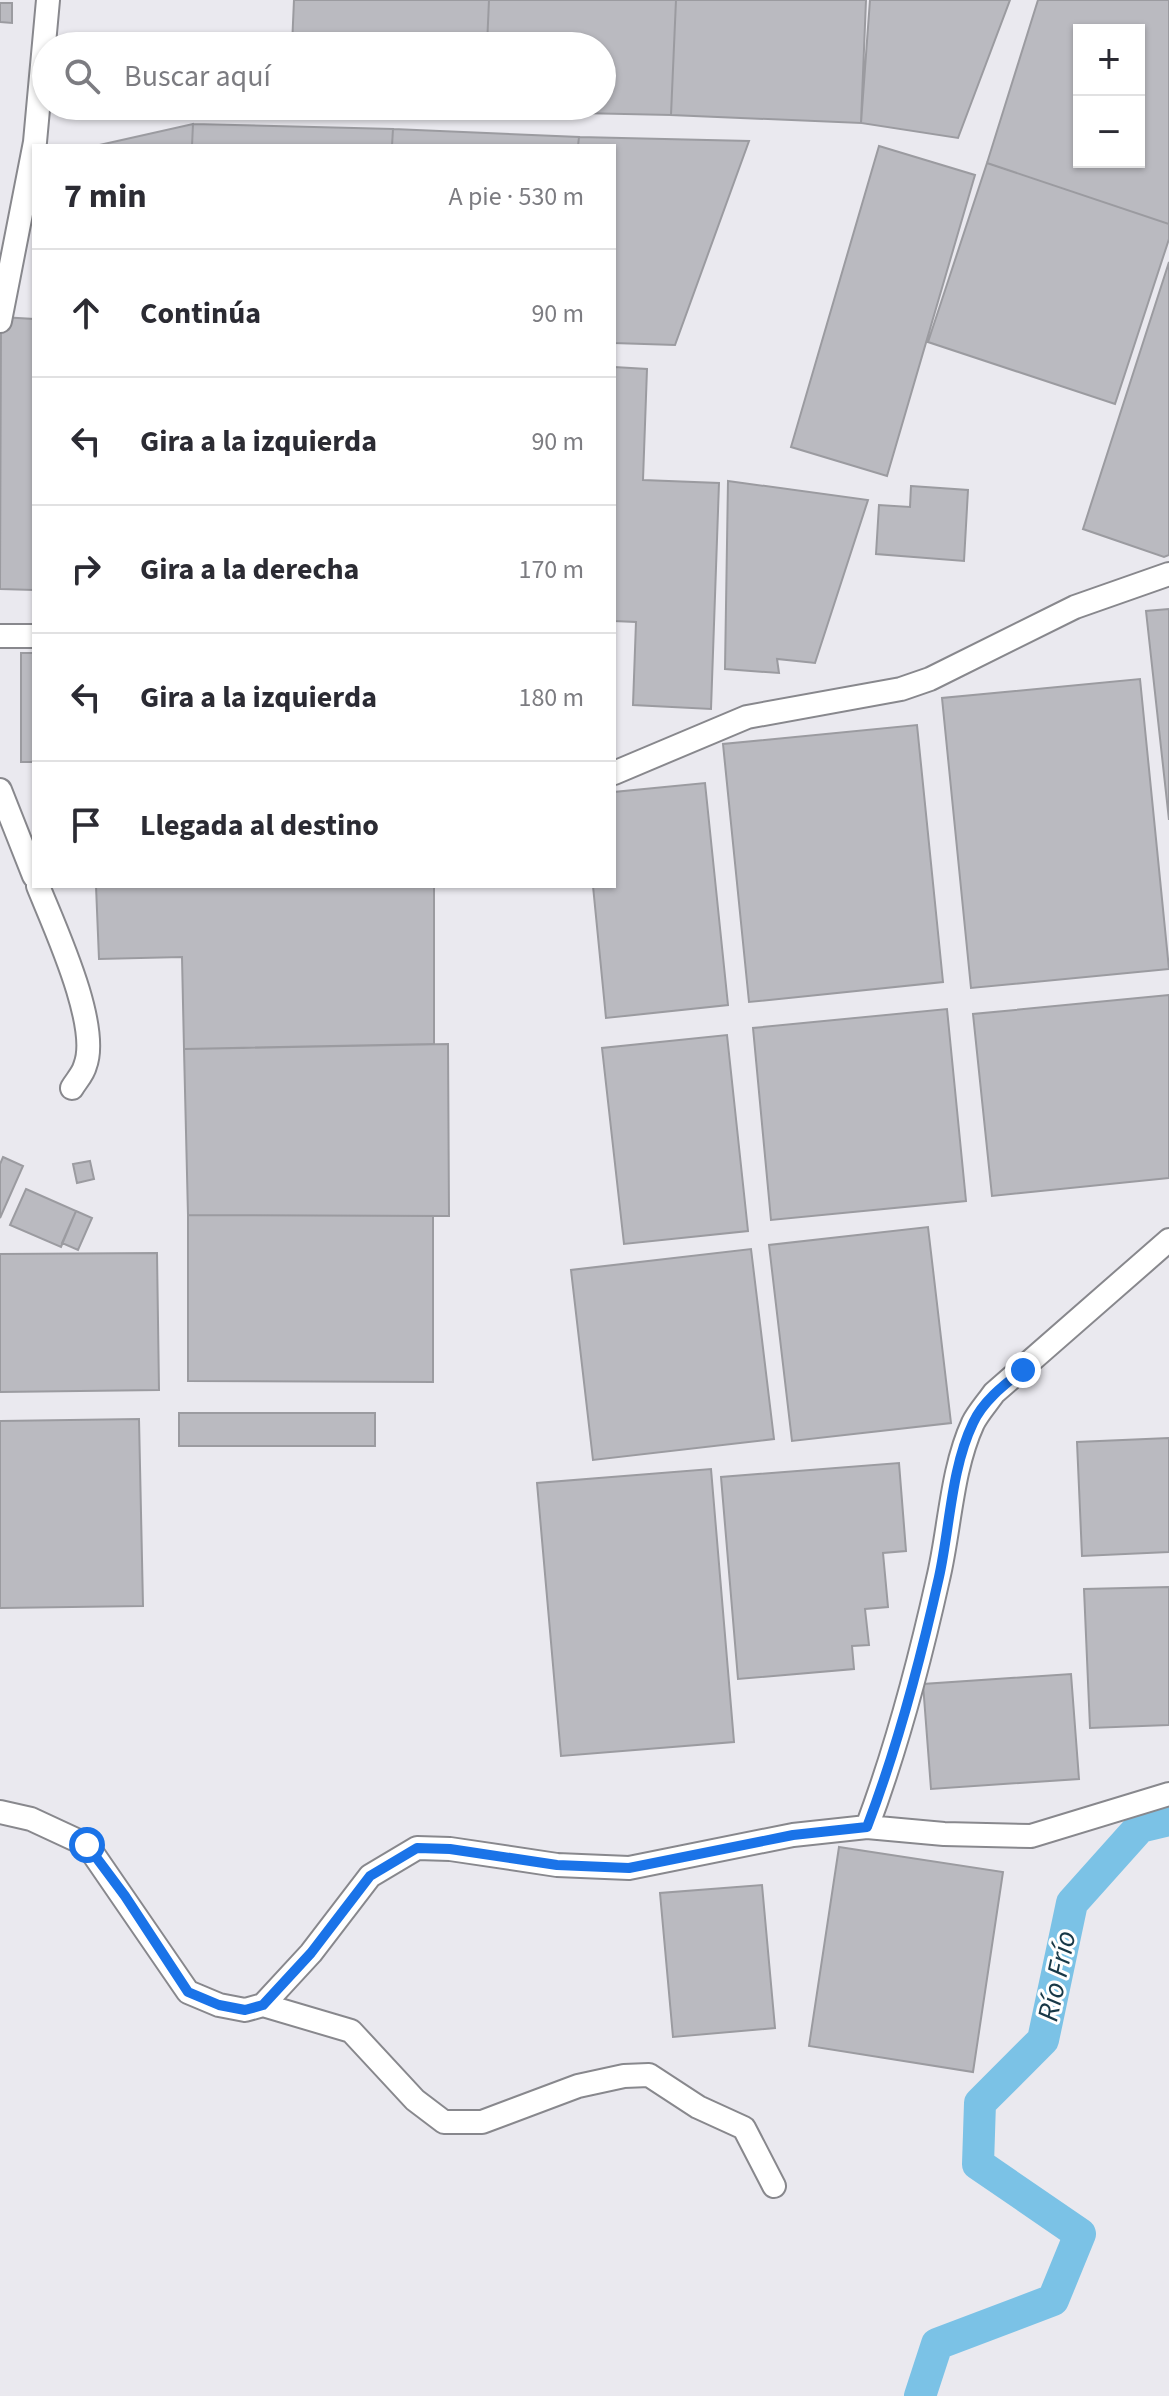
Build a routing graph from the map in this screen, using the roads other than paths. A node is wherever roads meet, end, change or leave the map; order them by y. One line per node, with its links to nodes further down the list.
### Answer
1 (48, 0): 2 (street)
2 (45, 32)
3 (37, 120): 4 (street)
4 (35, 144)
5 (32, 157): 6 (street)
6 (0, 321)
7 (1169, 574): 10 (street)
8 (0, 636): 9 (street)
9 (32, 636)
10 (616, 772)
11 (0, 790): 12 (street)
12 (32, 871)
13 (39, 888): 14 (street)
14 (72, 1088)
15 (1169, 1240): 18 (street)
16 (1169, 1794): 18 (street)
17 (0, 1812): 19 (street)
18 (867, 1827): 19 (street)
19 (263, 2005): 20 (street)
20 (774, 2186)

